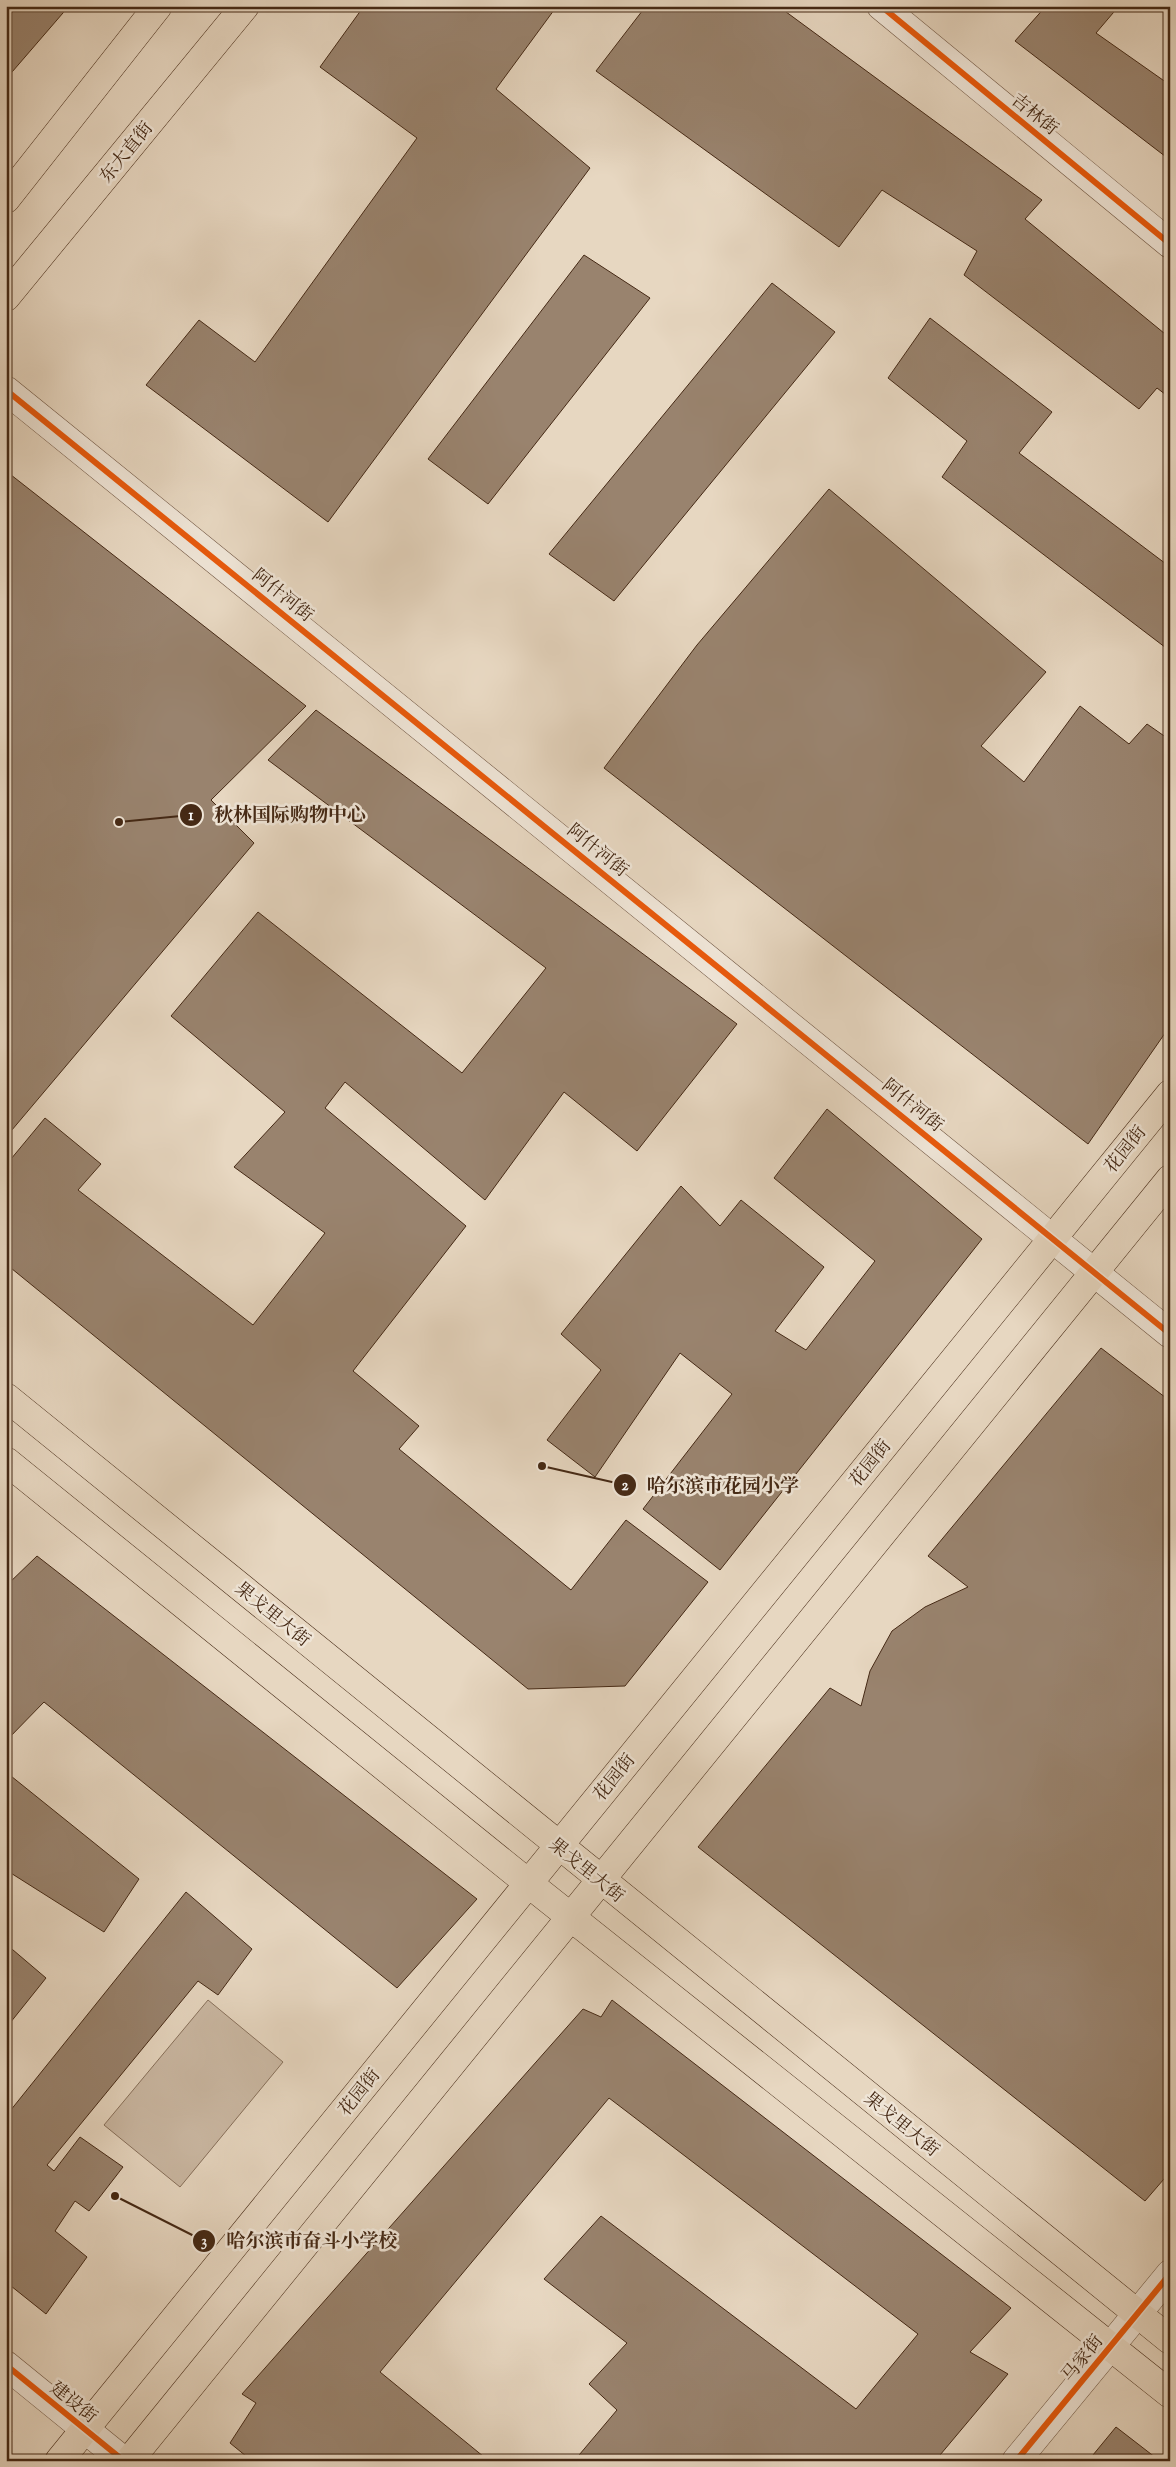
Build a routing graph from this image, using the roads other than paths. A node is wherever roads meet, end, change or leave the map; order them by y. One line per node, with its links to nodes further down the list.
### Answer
1 (158, 6): 4 (main road)
2 (245, 6): 6 (main road, 东大直街)
3 (881, 6): 5 (street, 吉林街)
4 (6, 199)
5 (1170, 244)
6 (6, 298)
7 (6, 390): 10 (street, 阿什河街)
8 (1170, 1094): 10 (main road, 花园街)
9 (1170, 1178): 11 (main road)
10 (1053, 1238): 11 (street, 阿什河街); 15 (main road, 花园街)
11 (1094, 1272): 12 (street, 阿什河街); 16 (main road)
12 (1170, 1334)
13 (6, 1397): 15 (main road, 果戈里大街)
14 (6, 1460): 17 (main road)
15 (558, 1846): 16 (main road, 果戈里大街); 17 (main road, 花园街)
16 (600, 1880): 18 (main road); 20 (main road, 果戈里大街)
17 (528, 1883): 18 (main road); 25 (main road, 花园街)
18 (571, 1916): 22 (main road); 28 (main road)
19 (1170, 2274): 20 (street, 马家街)
20 (1137, 2314): 21 (main road, 果戈里大街); 22 (street, 马家街)
21 (1170, 2340)
22 (1111, 2346): 24 (main road); 29 (street, 马家街)
23 (6, 2365): 25 (street, 建设街)
24 (1170, 2394)
25 (84, 2430): 26 (main road, 花园街); 27 (street, 建设街)
26 (59, 2461)
27 (124, 2461)
28 (129, 2461)
29 (1016, 2461)

